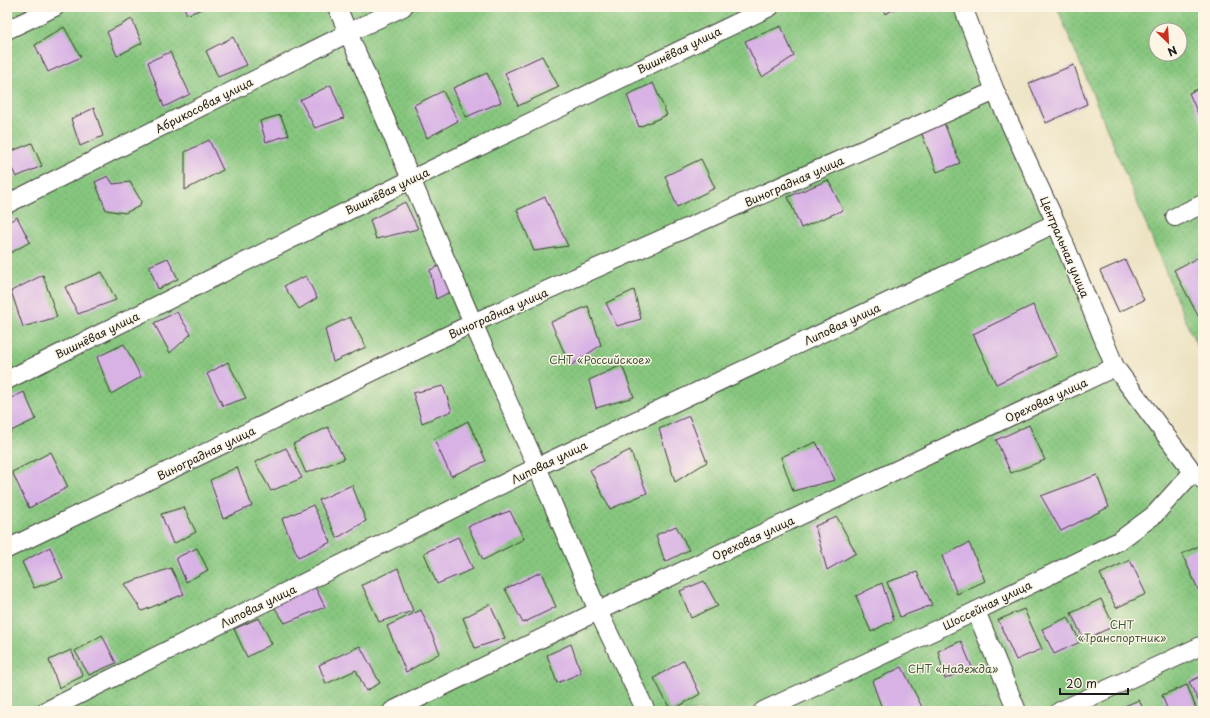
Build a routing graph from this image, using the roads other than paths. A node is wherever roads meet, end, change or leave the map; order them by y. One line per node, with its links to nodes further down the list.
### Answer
1 (54, 7): 6 (street)
2 (337, 7): 7 (street)
3 (403, 7): 7 (street, Абрикосовая улица)
4 (770, 7): 9 (street, Вишнёвая улица)
5 (963, 7): 8 (street, Центральная улица)
6 (7, 30)
7 (348, 33): 9 (street); 10 (street, Абрикосовая улица)
8 (995, 91): 13 (street, Центральная улица); 14 (street, Виноградная улица)
9 (412, 179): 14 (street); 16 (street, Вишнёвая улица)
10 (7, 204)
11 (1203, 204): 12 (street)
12 (1175, 217)
13 (1056, 223): 15 (street, Центральная улица); 17 (street, Липовая улица)
14 (474, 323): 17 (street); 19 (street, Виноградная улица)
15 (1115, 367): 18 (street, Центральная улица); 20 (street, Ореховая улица)
16 (7, 380)
17 (537, 467): 20 (street); 23 (street, Липовая улица)
18 (1198, 476): 21 (street, Шоссейная улица)
19 (7, 549)
20 (598, 611): 24 (street, Ореховая улица); 25 (street)
21 (976, 611): 26 (street, Шоссейная улица); 27 (street)
22 (1203, 645): 28 (street)
23 (46, 711)
24 (392, 711)
25 (646, 711)
26 (763, 711)
27 (1017, 711)
28 (1060, 711)

